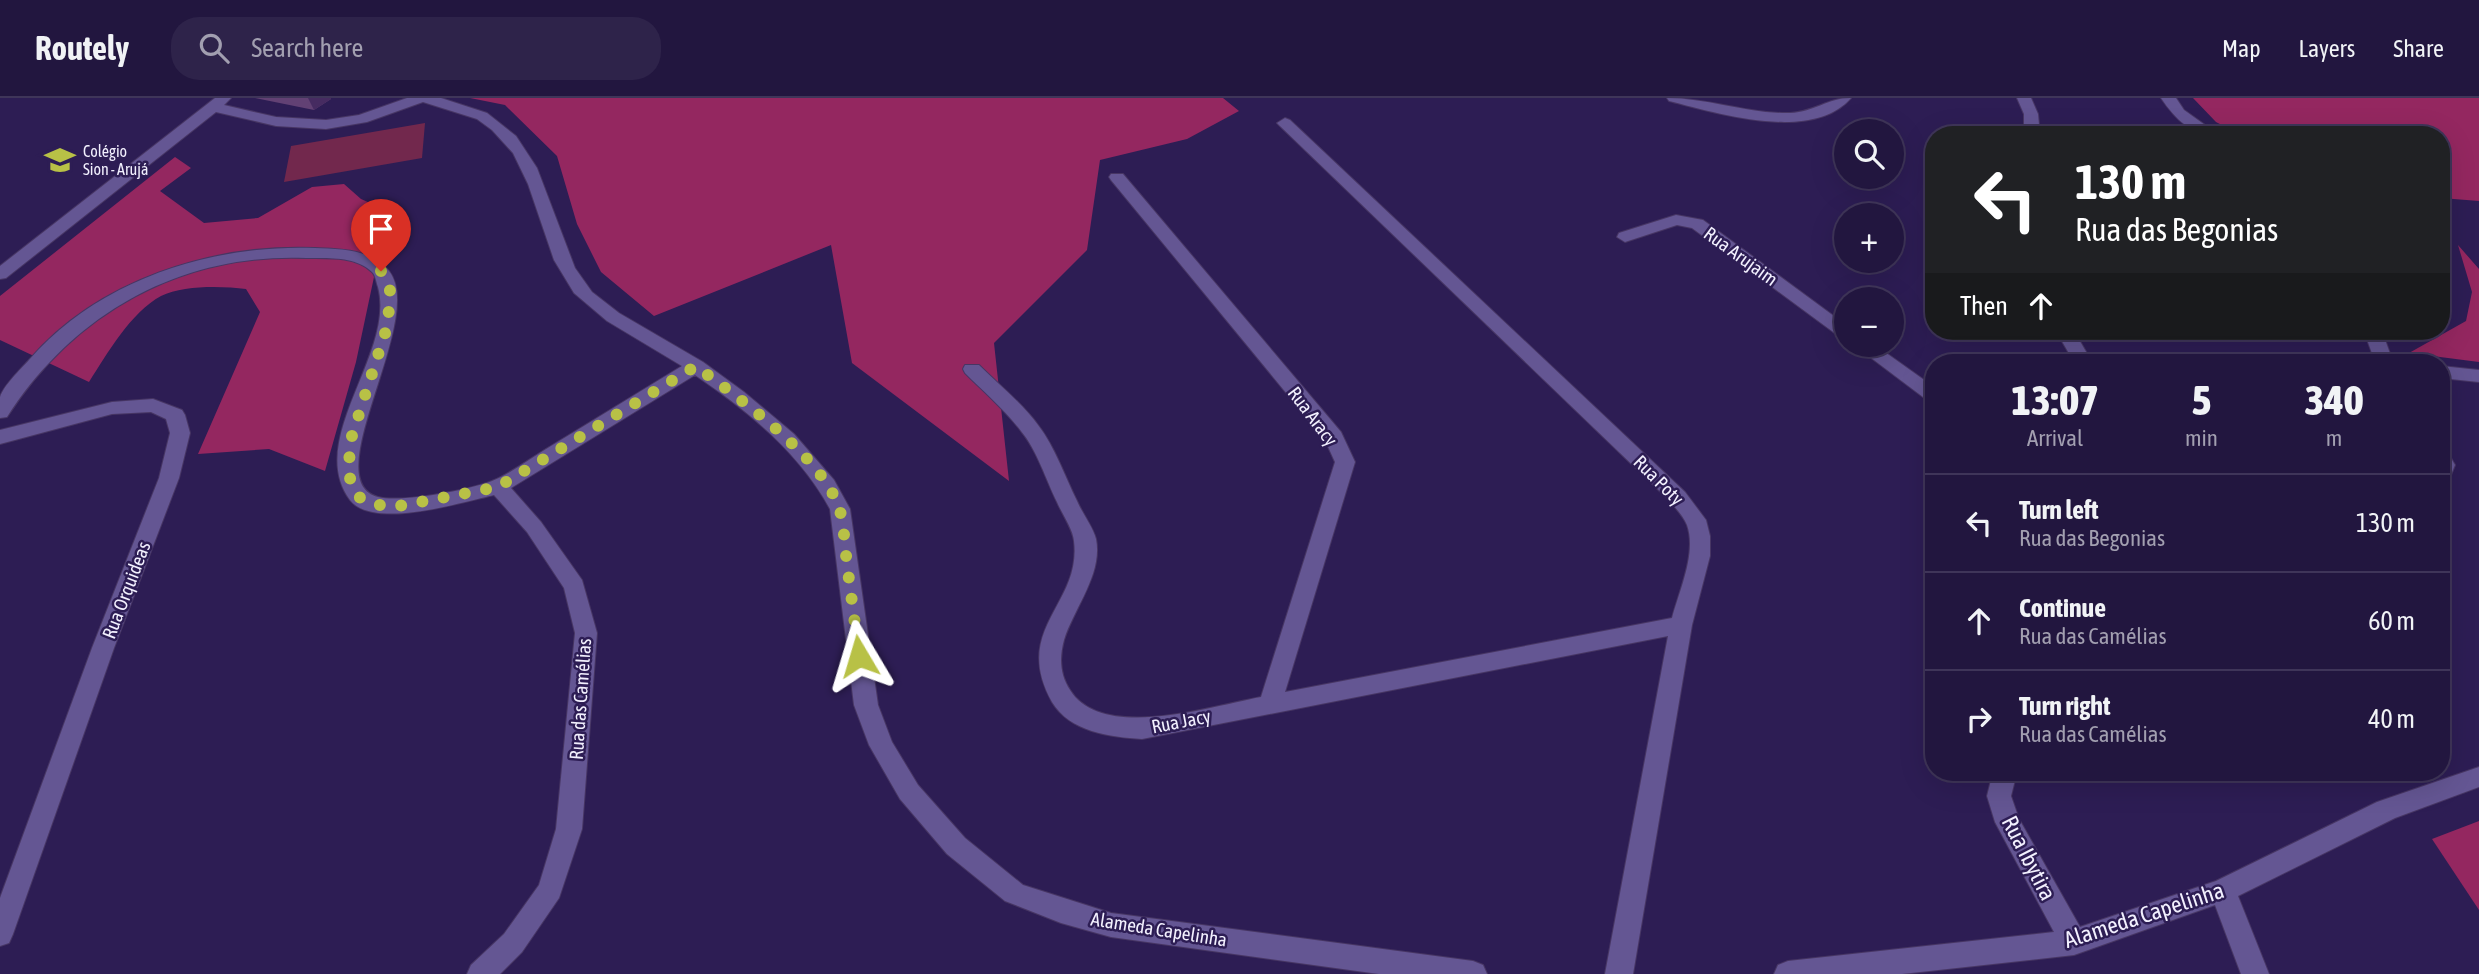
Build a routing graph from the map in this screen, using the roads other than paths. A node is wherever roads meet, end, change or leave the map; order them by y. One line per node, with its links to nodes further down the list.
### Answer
1 (420, 98): 7 (street)
2 (426, 98): 16 (street, Alameda Capelinha)
3 (1674, 98): 4 (street)
4 (1844, 98)
5 (2024, 98): 9 (street)
6 (2168, 98): 10 (street)
7 (218, 102): 13 (street)
8 (1285, 122): 24 (street, Rua Poty)
9 (2032, 126)
10 (2198, 126)
11 (1117, 177): 25 (street, Rua Aracy)
12 (1625, 237): 14 (street, Rua Arujaim)
13 (0, 274)
14 (1834, 324)
15 (1880, 357): 20 (street)
16 (696, 366): 23 (street); 32 (street, Alameda Capelinha)
17 (972, 369): 25 (street, Rua Jacy)
18 (2450, 373): 19 (street)
19 (2479, 376)
20 (1925, 390)
21 (0, 411): 23 (street)
22 (0, 437): 29 (street, Rua Orquideas)
23 (498, 487): 31 (street, Rua das Camélias)
24 (1681, 625): 25 (street, Rua Jacy); 33 (street, Rua Poty)
25 (1270, 704)
26 (2479, 777): 28 (street, Alameda Capelinha)
27 (2003, 781): 30 (street, Rua Ibytira)
28 (2222, 891): 30 (street, Alameda Capelinha); 35 (street)
29 (0, 934)
30 (2074, 942): 34 (street, Alameda Capelinha)
31 (481, 974)
32 (1473, 974)
33 (1619, 974)
34 (1788, 974)
35 (2255, 974)

